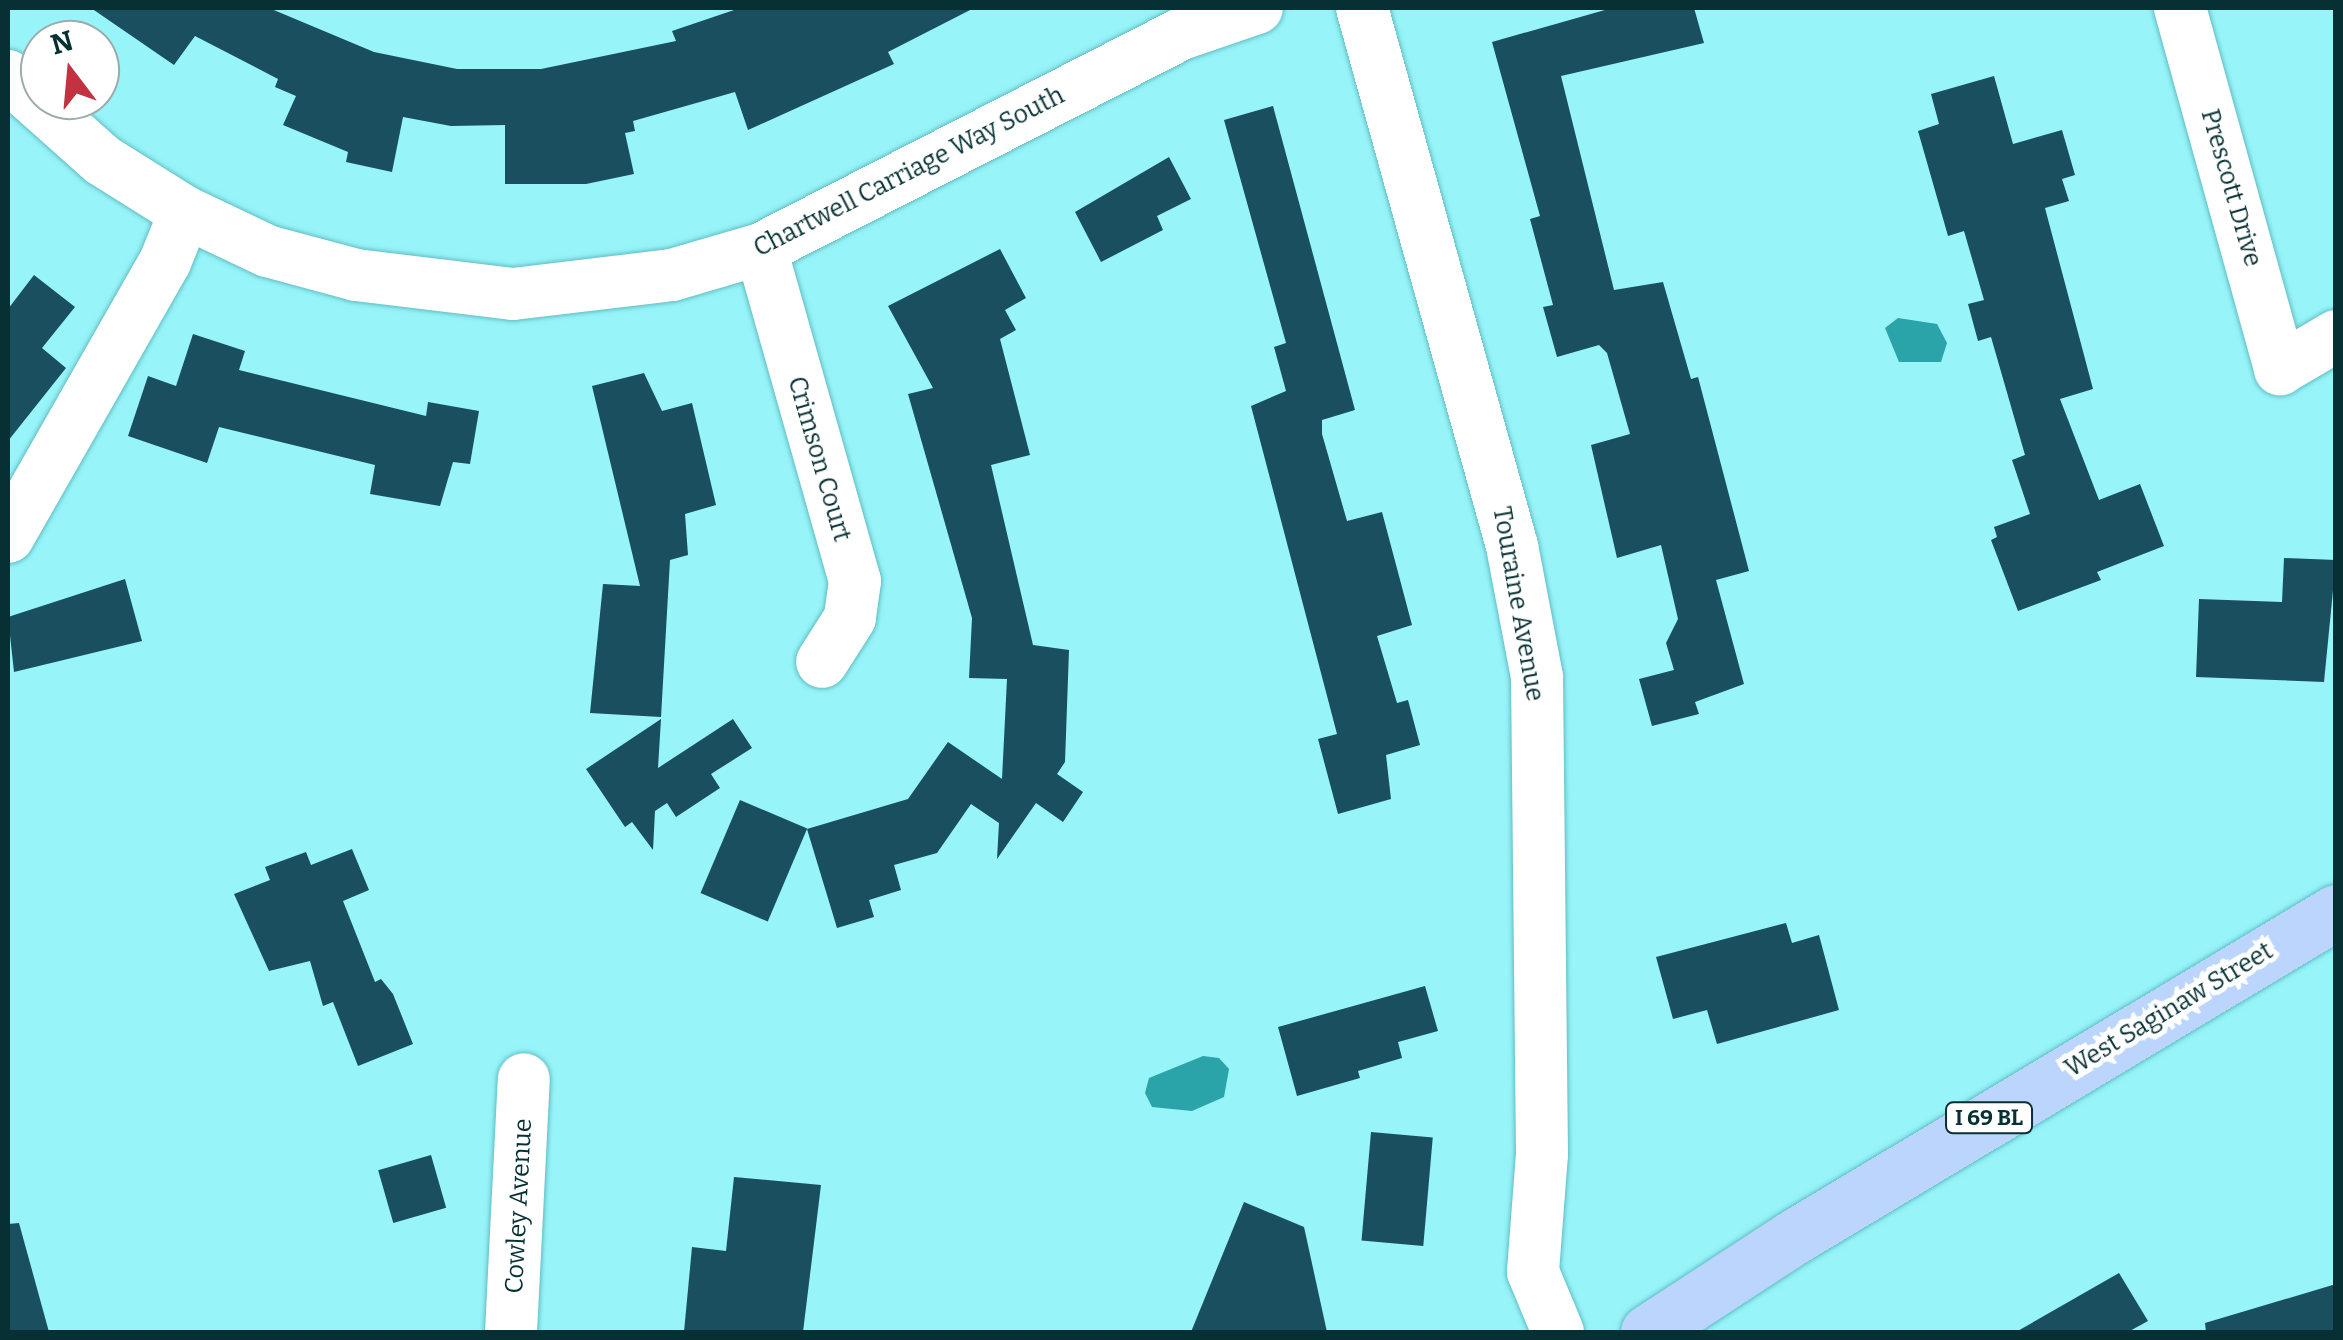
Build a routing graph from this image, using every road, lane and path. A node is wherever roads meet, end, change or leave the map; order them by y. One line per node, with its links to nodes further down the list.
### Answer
1 (1257, 8): 6 (street, Chartwell Carriage Way South)
2 (1362, 8): 13 (street, Touraine Avenue)
3 (2180, 8): 7 (street, Prescott Drive)
4 (8, 76): 5 (street, Chartwell Carriage Way South)
5 (184, 212): 6 (street, Chartwell Carriage Way South); 8 (street)
6 (761, 249): 9 (street, Crimson Court)
7 (2336, 336)
8 (8, 538)
9 (822, 662)
10 (2336, 912): 14 (main road, West Saginaw Street / I 69 BL)
11 (524, 1079): 12 (street, Cowley Avenue)
12 (511, 1332)
13 (1558, 1332)
14 (1648, 1332)

